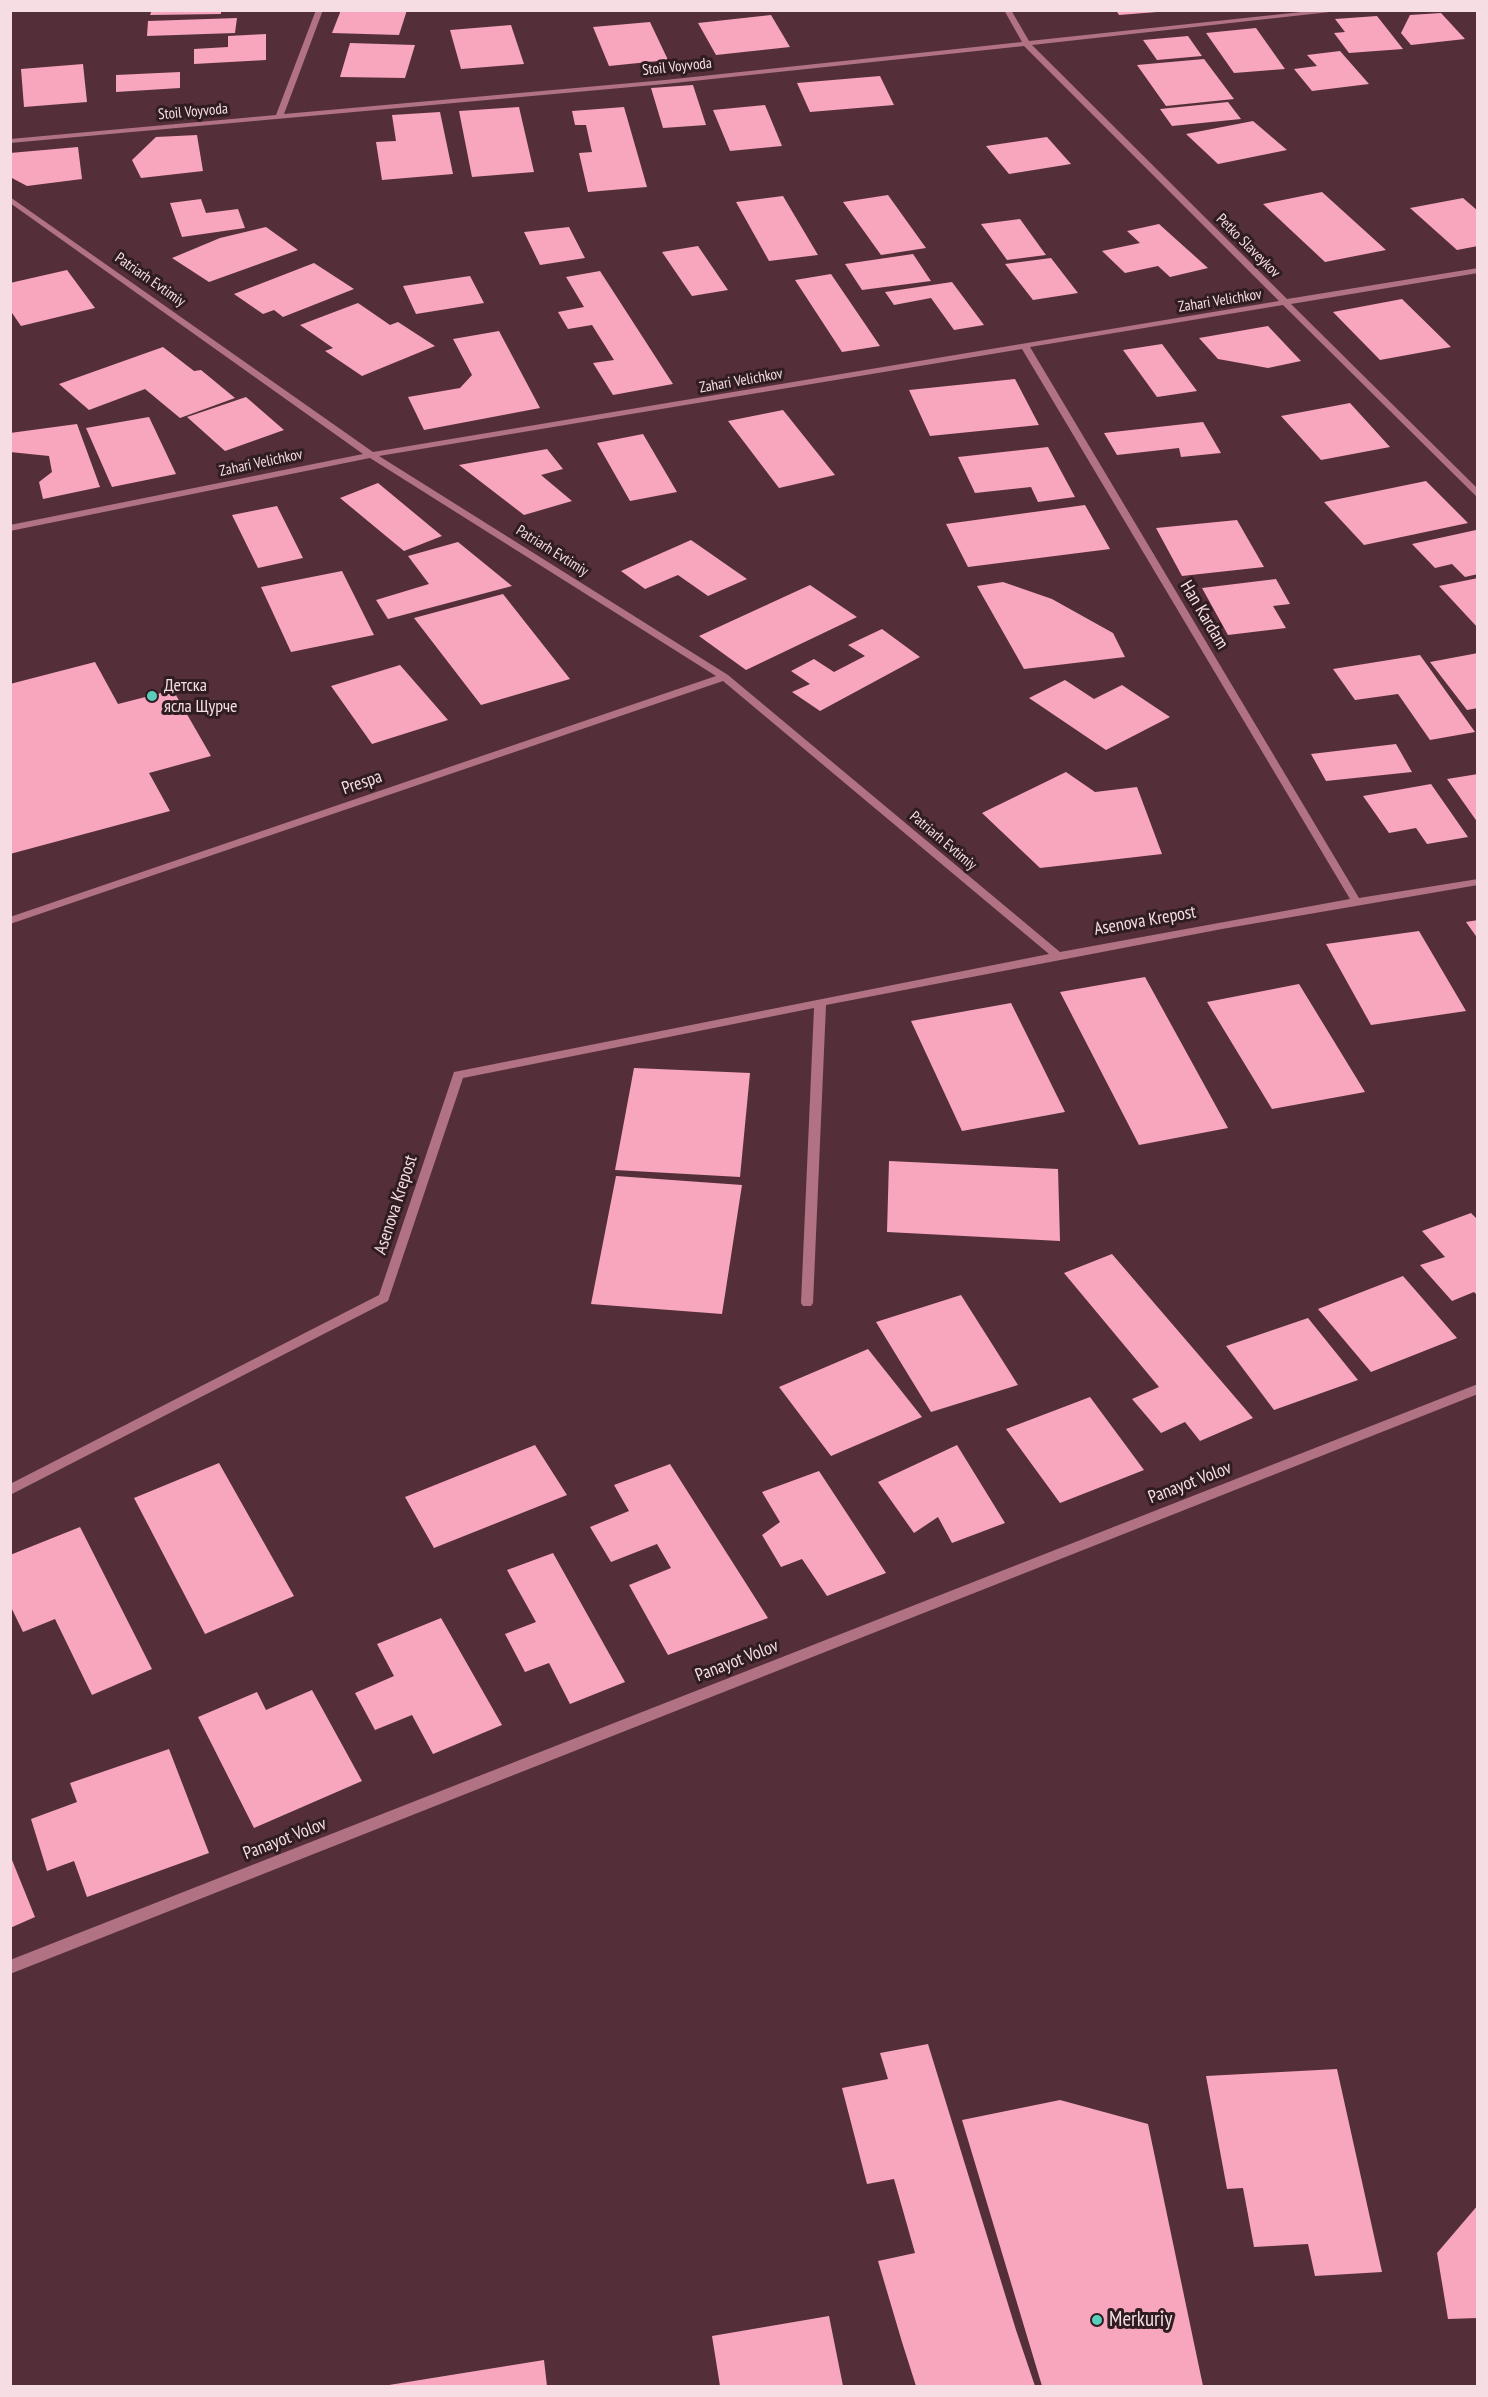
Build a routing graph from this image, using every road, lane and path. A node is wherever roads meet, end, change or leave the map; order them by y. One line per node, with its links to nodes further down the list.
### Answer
1 (320, 10): 5 (street)
2 (1007, 10): 4 (street, Petko Slaveykov)
3 (1345, 10): 4 (street, Stoil Voyvoda)
4 (1027, 45): 5 (street, Stoil Voyvoda); 9 (street, Petko Slaveykov)
5 (279, 118): 6 (street, Stoil Voyvoda)
6 (10, 141)
7 (10, 199): 11 (street, Patriarh Evtimiy)
8 (1478, 270): 9 (street, Zahari Velichkov)
9 (1288, 304): 10 (street, Zahari Velichkov); 12 (street, Petko Slaveykov)
10 (1025, 346): 11 (street, Zahari Velichkov); 16 (street, Han Kardam)
11 (371, 455): 13 (street, Zahari Velichkov); 14 (street, Patriarh Evtimiy)
12 (1478, 495)
13 (10, 528)
14 (724, 677): 17 (street, Prespa); 18 (street, Patriarh Evtimiy)
15 (1478, 882): 16 (street, Asenova Krepost)
16 (1356, 901): 18 (street, Asenova Krepost)
17 (10, 921)
18 (1057, 956): 19 (street, Asenova Krepost)
19 (820, 1004): 20 (street); 22 (street, Asenova Krepost)
20 (807, 1303)
21 (1478, 1389): 23 (street, Panayot Volov)
22 (10, 1490)
23 (10, 1967)

